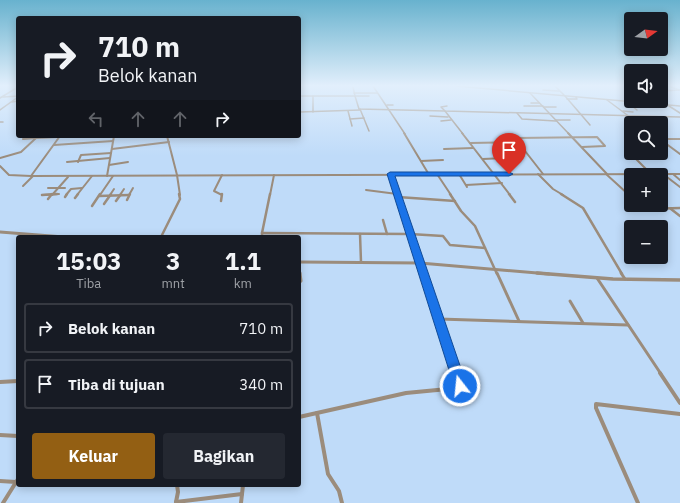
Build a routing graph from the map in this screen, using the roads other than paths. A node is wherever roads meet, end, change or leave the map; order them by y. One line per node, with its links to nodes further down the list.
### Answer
1 (354, 109): 7 (street)
2 (360, 109): 21 (street)
3 (388, 109): 60 (street)
4 (401, 109): 8 (street)
5 (545, 109): 14 (street)
6 (577, 109): 15 (street)
7 (348, 110): 11 (street); 22 (street)
8 (444, 111): 13 (street); 18 (street)
9 (622, 111): 12 (street); 17 (street)
10 (301, 112): 11 (street)
11 (313, 112)
12 (633, 112)
13 (517, 113): 14 (street); 25 (street)
14 (550, 114): 15 (street); 25 (street)
15 (582, 115): 17 (street); 27 (street)
16 (430, 116): 18 (street)
17 (628, 116)
18 (448, 117): 24 (street)
19 (668, 117): 20 (street)
20 (680, 117)
21 (364, 118): 22 (street); 29 (street)
22 (350, 119): 28 (street)
23 (441, 120): 24 (street)
24 (451, 120): 41 (street)
25 (556, 120): 26 (street); 30 (street)
26 (570, 120)
27 (590, 125)
28 (352, 126)
29 (369, 130)
30 (572, 136): 40 (street); 44 (street); 44 (street)
31 (24, 138): 32 (street)
32 (36, 138): 54 (street)
33 (59, 138): 43 (street)
34 (114, 138): 38 (street)
35 (168, 138): 39 (street)
36 (680, 139): 37 (street)
37 (668, 140)
38 (113, 141): 43 (street); 46 (street)
39 (169, 142): 46 (street); 79 (street)
40 (518, 142): 41 (street); 73 (street)
41 (469, 143): 45 (street)
42 (668, 145): 51 (street)
43 (53, 146): 82 (street)
44 (582, 147): 74 (street)
45 (473, 148): 48 (street); 57 (street)
46 (112, 149): 49 (street)
47 (444, 149): 48 (street)
48 (454, 149): 50 (street)
49 (111, 152): 52 (street); 55 (street)
50 (456, 152)
51 (680, 154)
52 (81, 155): 53 (street); 62 (street)
53 (76, 156)
54 (0, 158)
55 (110, 158): 62 (street); 64 (street)
56 (505, 158): 57 (street)
57 (483, 159): 71 (street)
58 (443, 160): 60 (street)
59 (637, 160): 66 (street)
60 (420, 161): 68 (street)
61 (67, 162): 62 (street)
62 (78, 162)
63 (128, 162): 64 (street)
64 (109, 165): 85 (street)
65 (0, 166): 82 (street)
66 (645, 168)
67 (390, 174): 68 (street); 81 (street); 108 (street)
68 (428, 174): 69 (street)
69 (437, 174): 70 (street); 115 (street)
70 (459, 174): 71 (street); 89 (street)
71 (495, 174): 72 (street); 89 (street)
72 (538, 174): 73 (street); 136 (street)
73 (543, 174): 74 (street)
74 (606, 174): 75 (street); 100 (street)
75 (624, 174)
76 (668, 174): 77 (street)
77 (672, 174): 78 (street); 88 (street)
78 (680, 174)
79 (177, 175): 80 (street); 86 (street); 129 (street)
80 (222, 175): 81 (street); 114 (street)
81 (274, 175): 124 (street)
82 (32, 176): 83 (street); 90 (street)
83 (68, 176): 84 (street); 93 (street)
84 (93, 176): 85 (street); 95 (street)
85 (107, 176): 86 (street)
86 (114, 176): 107 (street)
87 (668, 178): 91 (street)
88 (680, 180)
89 (502, 183): 116 (street)
90 (24, 186)
91 (679, 186)
92 (48, 188): 93 (street)
93 (58, 188): 94 (street); 101 (street)
94 (66, 188)
95 (83, 188): 109 (street); 110 (street)
96 (133, 188): 106 (street)
97 (114, 189): 104 (street)
98 (124, 189): 105 (street)
99 (366, 190): 108 (street)
100 (624, 191)
101 (52, 194): 102 (street); 103 (street); 111 (street)
102 (59, 194)
103 (42, 195)
104 (110, 195): 105 (street); 107 (street); 117 (street)
105 (120, 195): 106 (street); 113 (street)
106 (130, 195): 112 (street)
107 (99, 196): 118 (street)
108 (398, 196): 115 (street); 127 (street)
109 (64, 197)
110 (75, 198)
111 (48, 199)
112 (126, 200)
113 (116, 201)
114 (221, 201)
115 (455, 201): 130 (street)
116 (515, 202)
117 (104, 204)
118 (92, 206)
119 (670, 208): 120 (street); 121 (street)
120 (680, 208)
121 (680, 216)
122 (383, 220): 126 (street)
123 (0, 232): 128 (street)
124 (262, 233): 125 (street)
125 (360, 234): 126 (street); 132 (street)
126 (386, 234): 127 (street)
127 (410, 234): 130 (street); 133 (street)
128 (38, 235)
129 (162, 235)
130 (485, 248): 134 (street)
131 (301, 262): 132 (street)
132 (361, 262): 133 (street)
133 (420, 264): 134 (street); 139 (street)
134 (494, 269): 135 (street); 140 (street)
135 (597, 278): 136 (street); 142 (street)
136 (625, 279): 137 (street)
137 (680, 280)
138 (570, 301): 141 (street)
139 (439, 319): 140 (street); 146 (street)
140 (519, 322): 141 (street)
141 (583, 323): 142 (street)
142 (628, 324): 145 (street)
143 (16, 381): 144 (street)
144 (0, 382)
145 (680, 402)
146 (317, 413): 148 (street); 160 (street)
147 (680, 414): 161 (street)
148 (301, 417)
149 (0, 435): 150 (street)
150 (16, 436)
151 (0, 481): 152 (street)
152 (16, 481)
153 (16, 483): 158 (street)
154 (178, 487): 157 (street)
155 (243, 487): 156 (street)
156 (242, 494): 157 (street); 159 (street)
157 (176, 502)
158 (3, 503)
159 (242, 503)
160 (342, 503)
161 (638, 503)

